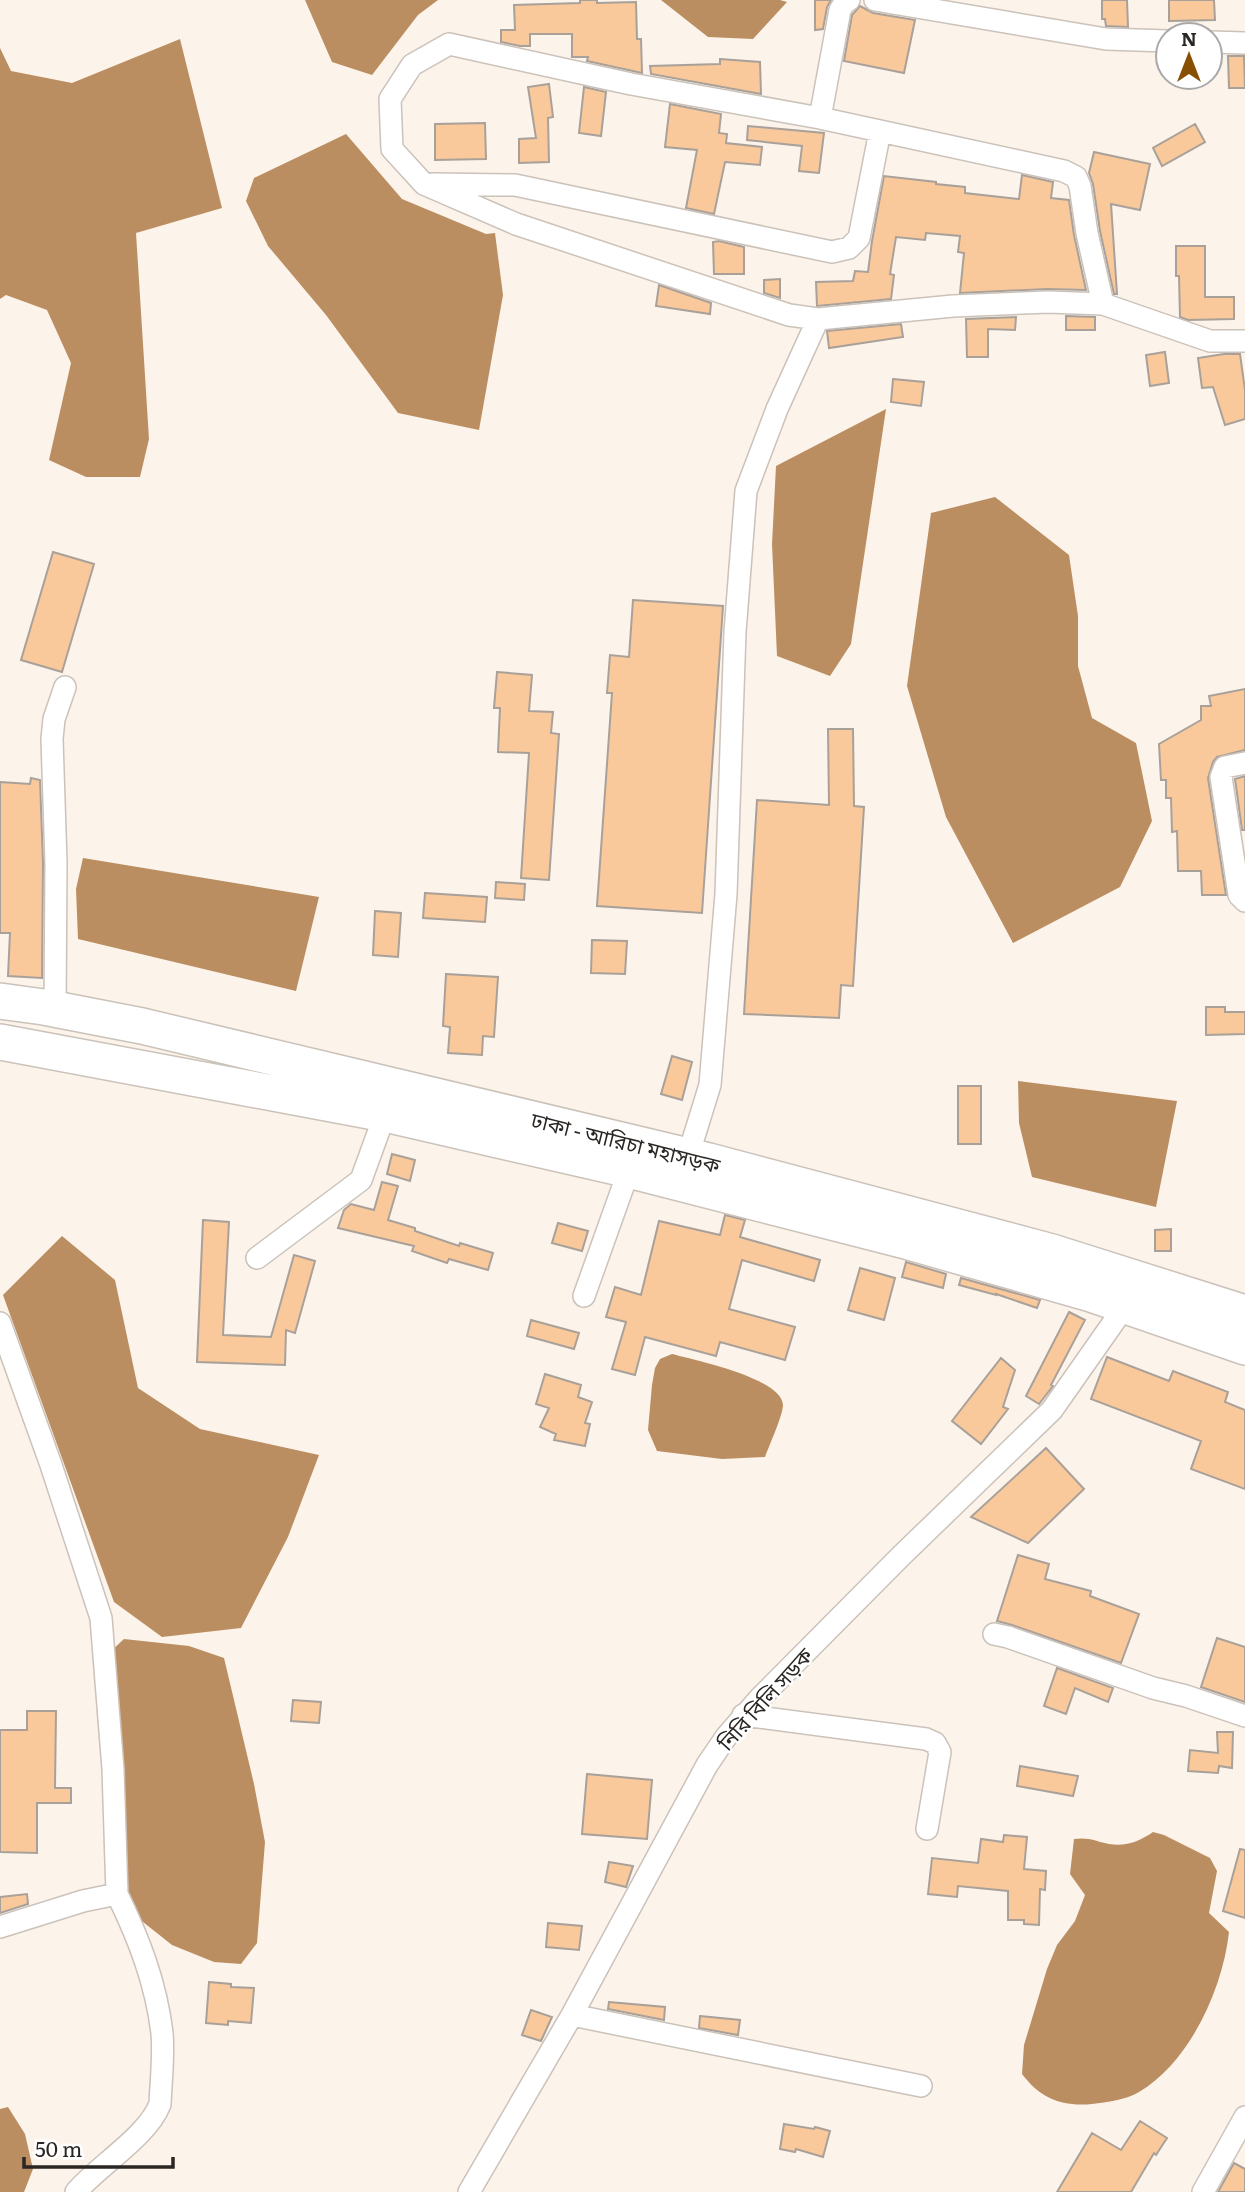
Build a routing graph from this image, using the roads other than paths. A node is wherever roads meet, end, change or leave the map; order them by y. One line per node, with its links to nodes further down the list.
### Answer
1 (849, 0): 6 (street)
2 (875, 0): 3 (street)
3 (1154, 41)
4 (1224, 42): 5 (street)
5 (1245, 43)
6 (820, 118): 7 (street); 8 (street)
7 (880, 131): 8 (street); 9 (street)
8 (424, 184): 10 (street)
9 (1103, 304): 10 (street); 11 (street)
10 (818, 319): 19 (street)
11 (1245, 341)
12 (65, 687): 16 (street)
13 (1245, 763): 14 (street)
14 (1245, 901)
15 (0, 1001): 16 (highway, ঢাকা - আরিচা মহাসড়ক)
16 (55, 1009): 19 (highway, ঢাকা - আরিচা মহাসড়ক)
17 (0, 1042): 18 (highway)
18 (386, 1114): 20 (highway); 21 (street)
19 (688, 1156): 24 (highway, ঢাকা - আরিচা মহাসড়ক)
20 (629, 1170): 22 (street); 23 (highway)
21 (257, 1258)
22 (584, 1296)
23 (1125, 1306): 26 (highway); 28 (street, নিরি বিলি সড়ক)
24 (1245, 1313)
25 (0, 1323): 31 (street)
26 (1245, 1347)
27 (994, 1634): 29 (street)
28 (743, 1715): 30 (street); 33 (street, নিরি বিলি সড়ক)
29 (1245, 1716)
30 (927, 1829)
31 (117, 1894): 32 (street); 36 (street)
32 (0, 1927)
33 (572, 2015): 34 (street); 37 (street, নিরি বিলি সড়ক)
34 (921, 2086)
35 (1245, 2117): 38 (street)
36 (76, 2192)
37 (469, 2192)
38 (1203, 2192)

